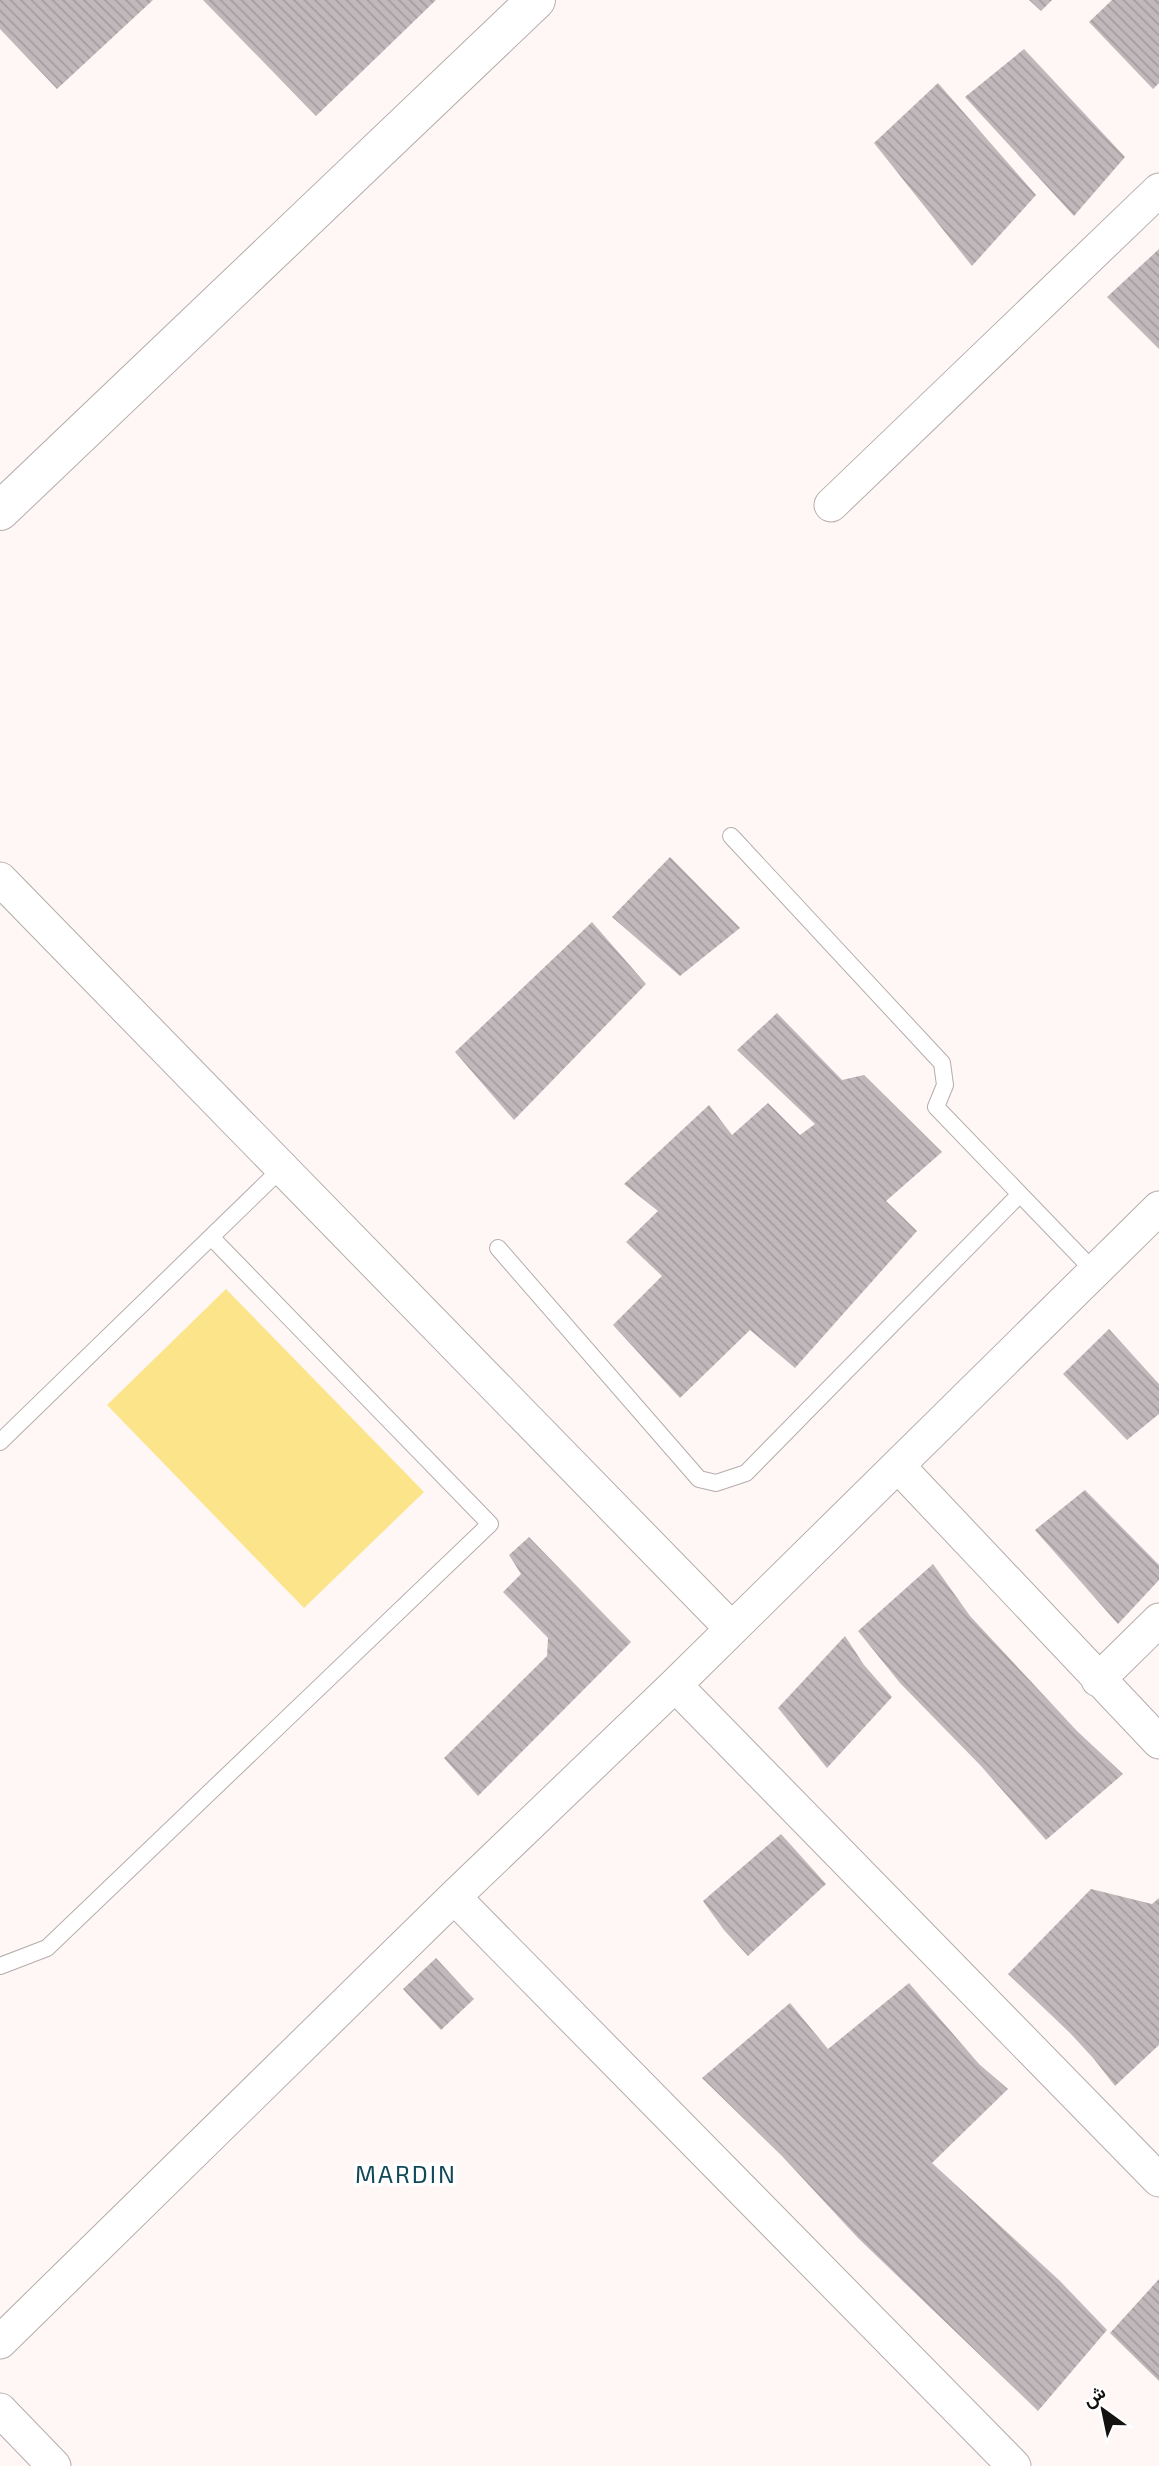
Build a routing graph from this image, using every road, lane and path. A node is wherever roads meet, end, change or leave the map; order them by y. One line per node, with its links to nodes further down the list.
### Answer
1 (536, 0): 4 (street)
2 (1159, 190): 3 (street)
3 (831, 505)
4 (0, 511)
5 (731, 836): 8 (lane)
6 (0, 879): 7 (street)
7 (281, 1169): 10 (lane); 16 (street)
8 (1019, 1195): 11 (lane); 12 (lane)
9 (1159, 1208): 12 (street)
10 (212, 1238): 13 (lane); 21 (lane)
11 (498, 1248)
12 (1094, 1271): 14 (street)
13 (0, 1443)
14 (898, 1466): 16 (street); 17 (street)
15 (1159, 1620): 17 (street)
16 (732, 1629): 18 (street)
17 (1098, 1680): 19 (street)
18 (675, 1685): 20 (street); 22 (street)
19 (1159, 1742)
20 (454, 1897): 23 (street); 26 (street)
21 (0, 1966)
22 (1159, 2180)
23 (0, 2342)
24 (0, 2410): 25 (street)
25 (54, 2466)
26 (1014, 2466)

